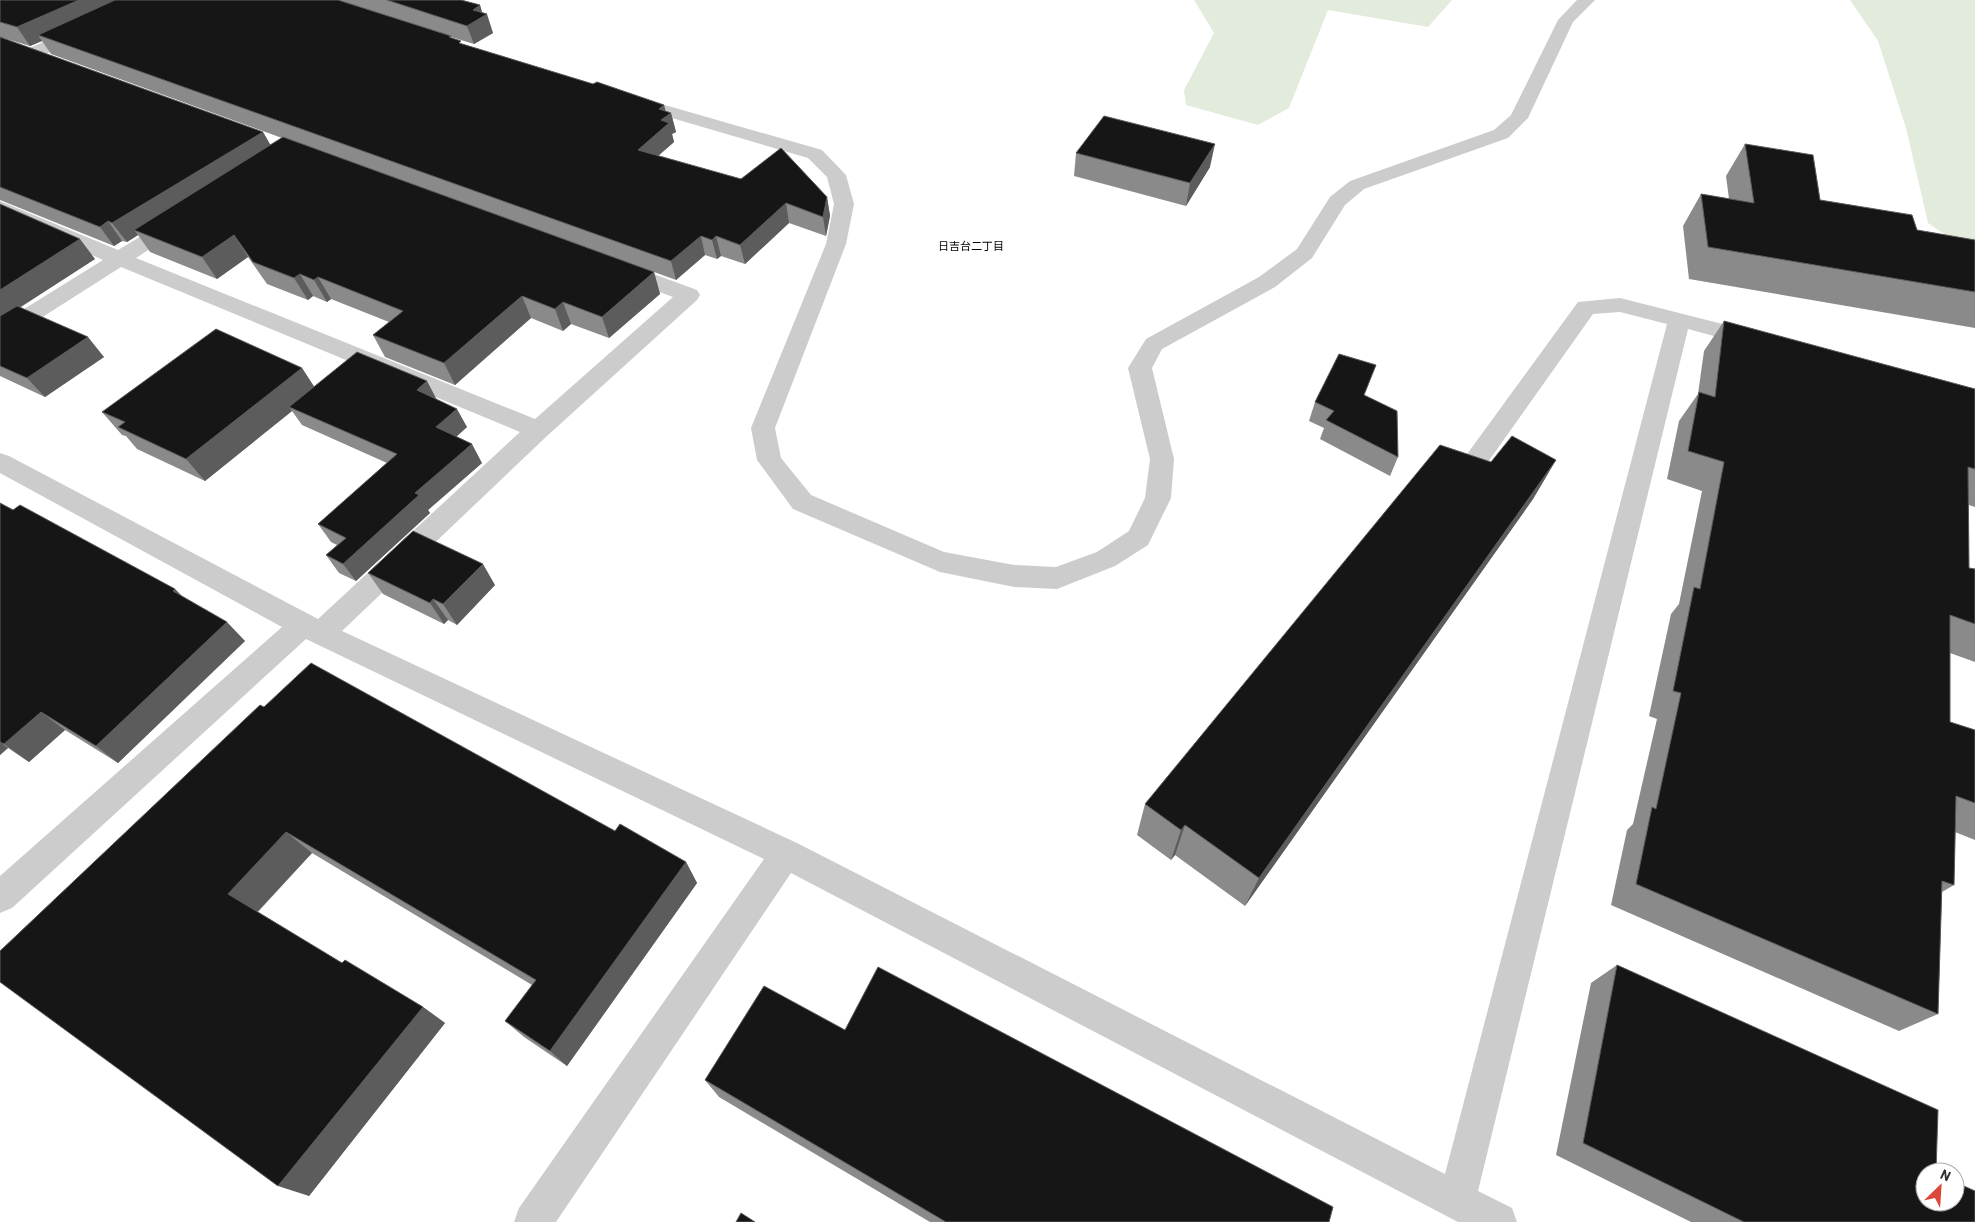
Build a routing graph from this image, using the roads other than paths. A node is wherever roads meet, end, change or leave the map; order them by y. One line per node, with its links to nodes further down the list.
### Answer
1 (1587, 0): 4 (street)
2 (98, 22): 3 (street)
3 (59, 64)
4 (610, 94)
5 (0, 207): 7 (street)
6 (194, 212): 7 (street)
7 (120, 259): 10 (street); 12 (street)
8 (606, 265): 12 (street)
9 (1679, 319): 11 (street); 14 (street); 18 (street)
10 (0, 334)
11 (1774, 345)
12 (538, 430): 15 (street)
13 (0, 462): 15 (street)
14 (1466, 472)
15 (312, 629): 16 (street); 17 (street)
16 (786, 854): 18 (street); 19 (street)
17 (5, 884)
18 (1457, 1201): 20 (street)
19 (533, 1222)
20 (1498, 1222)

